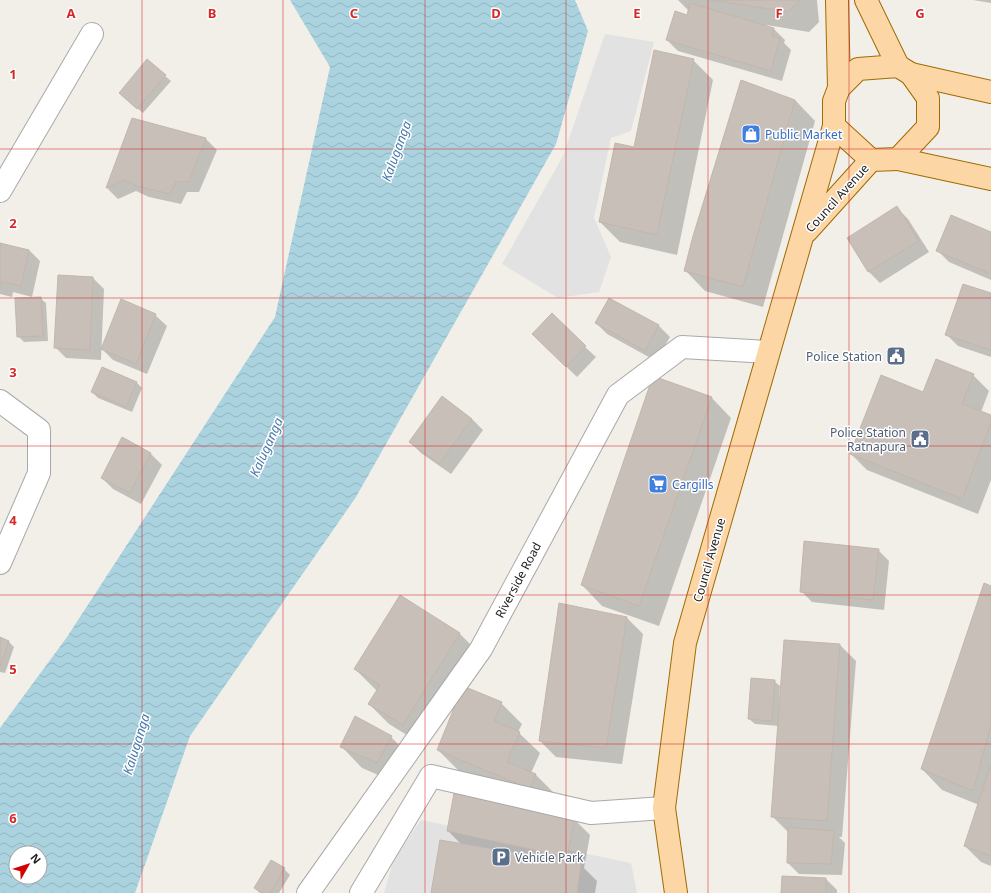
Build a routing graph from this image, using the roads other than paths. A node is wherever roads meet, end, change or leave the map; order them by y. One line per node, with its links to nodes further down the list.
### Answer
1 (837, 0): 5 (main road)
2 (866, 0): 4 (main road)
3 (92, 34): 11 (street)
4 (904, 70): 5 (main road); 6 (main road); 8 (main road)
5 (839, 88): 7 (main road)
6 (991, 92)
7 (834, 126): 9 (main road); 12 (main road, Council Avenue)
8 (898, 159): 9 (main road); 10 (main road)
9 (871, 160): 12 (main road, Council Avenue)
10 (991, 179)
11 (0, 191)
12 (803, 235): 13 (main road, Council Avenue)
13 (768, 352): 16 (main road, Council Avenue); 17 (street, Riverside Road)
14 (0, 401): 15 (street)
15 (0, 563)
16 (664, 808): 18 (street); 19 (main road, Council Avenue)
17 (308, 893)
18 (361, 893)
19 (676, 893)

